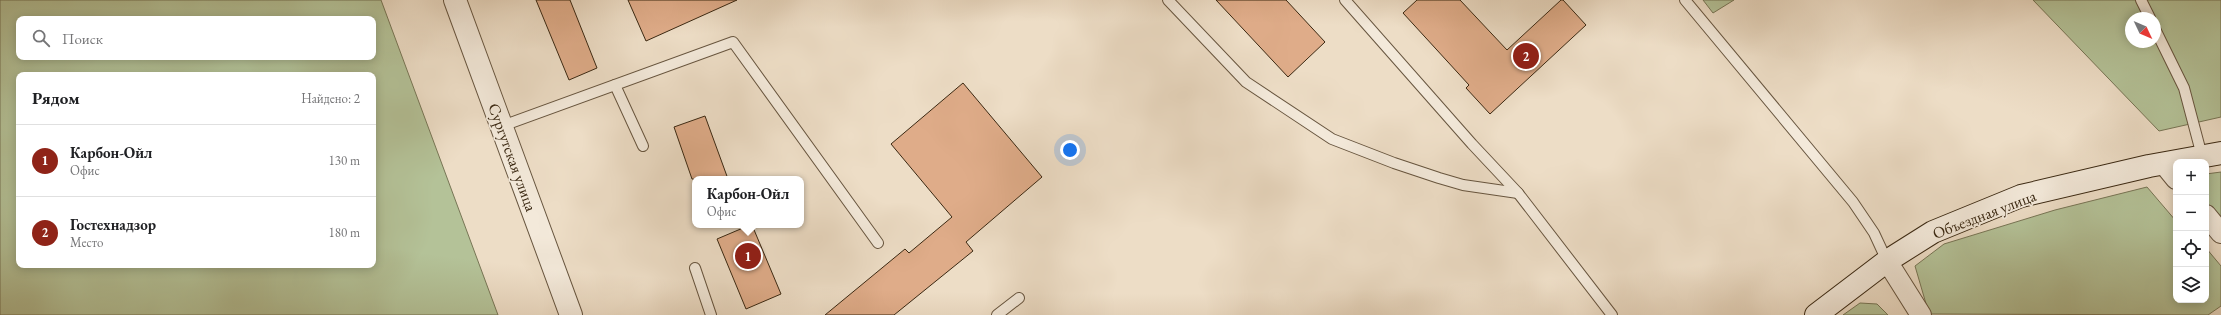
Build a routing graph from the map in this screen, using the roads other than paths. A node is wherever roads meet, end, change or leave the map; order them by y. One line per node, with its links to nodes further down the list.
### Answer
1 (455, 0): 9 (main road, Сургутская улица)
2 (1168, 0): 13 (lane)
3 (1345, 0): 13 (lane)
4 (1685, 0): 17 (lane)
5 (2141, 0): 6 (lane)
6 (2147, 12)
7 (2161, 41): 11 (lane)
8 (615, 85): 9 (lane); 10 (lane); 16 (lane)
9 (502, 126): 20 (main road, Сургутская улица)
10 (643, 146)
11 (2211, 154): 12 (main road, Объездная улица)
12 (2170, 171): 17 (main road, Объездная улица)
13 (1518, 193): 23 (lane)
14 (2209, 219): 15 (street)
15 (2221, 233)
16 (878, 243)
17 (1887, 260): 24 (main road, Объездная улица); 25 (street)
18 (695, 268): 21 (lane)
19 (1019, 298): 22 (lane)
20 (571, 315)
21 (711, 315)
22 (997, 315)
23 (1612, 315)
24 (1816, 315)
25 (1921, 315)

